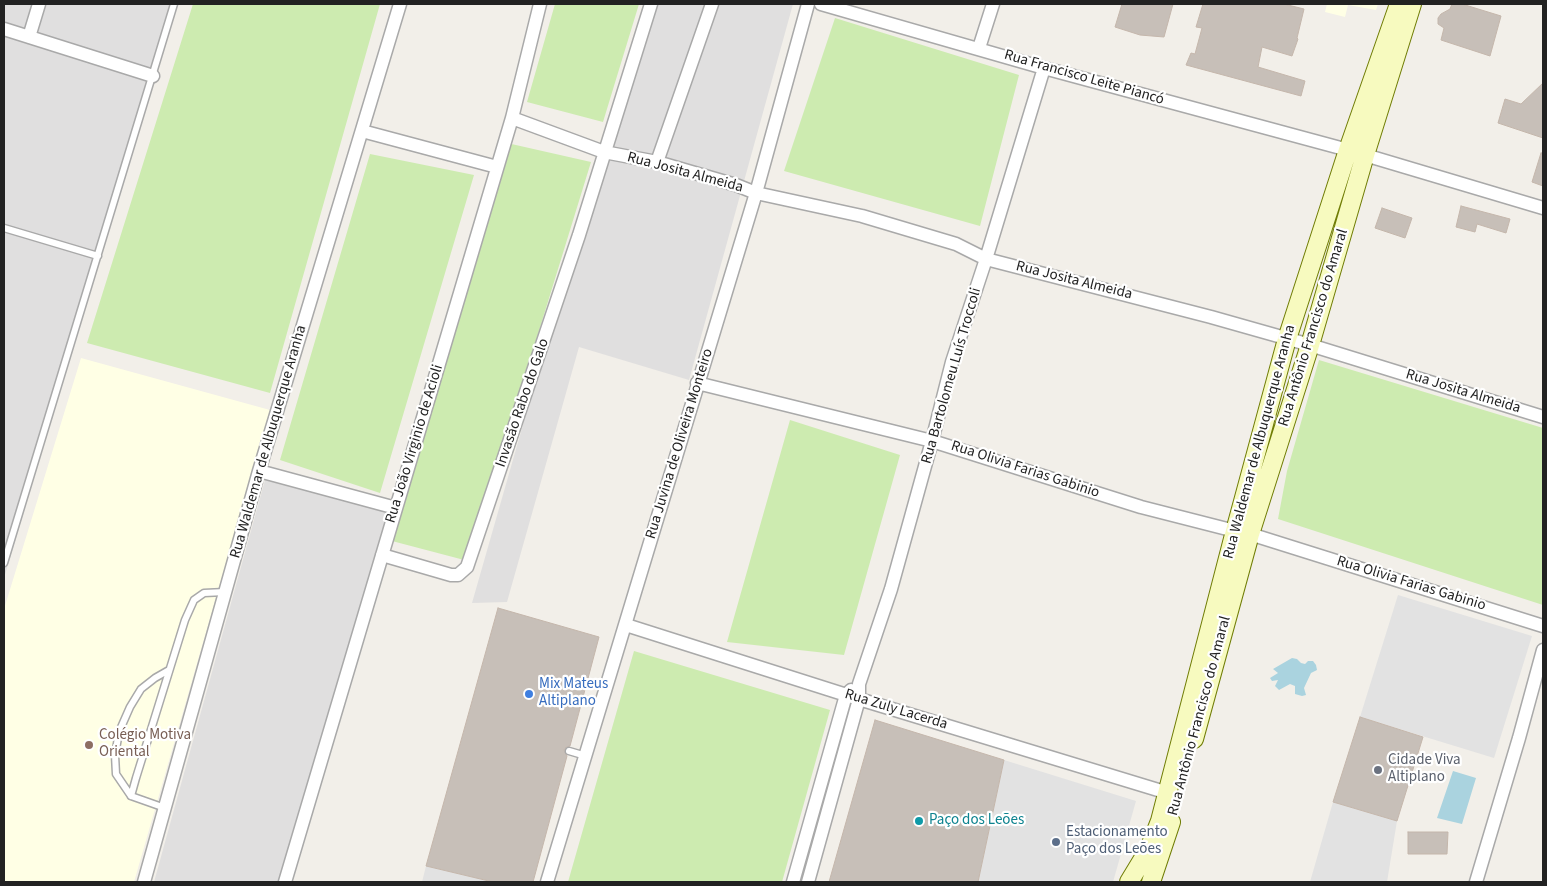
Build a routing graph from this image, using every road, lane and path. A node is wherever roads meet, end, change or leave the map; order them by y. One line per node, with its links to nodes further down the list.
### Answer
1 (39, 4): 13 (street)
2 (174, 4): 16 (lane)
3 (400, 4): 18 (street, Rua Waldemar de Albuquerque Aranha)
4 (540, 4): 17 (street, Rua João Virginio de Acioli)
5 (651, 4): 20 (street, Invasão Rabo do Galo)
6 (712, 4): 22 (street)
7 (808, 4): 24 (street, Rua Juvina de Oliveira Monteiro)
8 (821, 4): 14 (street, Rua Francisco Leite Piancó)
9 (992, 4): 14 (street)
10 (1399, 4): 19 (street, Rua Waldemar de Albuquerque Aranha)
11 (1412, 4): 21 (street, Rua Antônio Francisco do Amaral)
12 (4, 29): 13 (street)
13 (29, 37): 16 (street)
14 (980, 48): 15 (street, Rua Francisco Leite Piancó)
15 (1044, 68): 19 (street, Rua Francisco Leite Piancó); 28 (street, Rua Bartolomeu Luís Troccoli)
16 (153, 76): 27 (lane)
17 (512, 118): 20 (street, Rua Josita Almeida); 23 (street, Rua João Virginio de Acioli)
18 (362, 131): 23 (street); 34 (street, Rua Waldemar de Albuquerque Aranha)
19 (1348, 150): 29 (street, Rua Waldemar de Albuquerque Aranha)
20 (604, 152): 22 (street, Rua Josita Almeida); 37 (street, Invasão Rabo do Galo)
21 (1365, 155): 25 (street); 30 (street, Rua Antônio Francisco do Amaral)
22 (657, 162): 24 (street, Rua Josita Almeida)
23 (498, 167): 35 (street, Rua João Virginio de Acioli)
24 (756, 193): 28 (street, Rua Josita Almeida); 31 (street, Rua Juvina de Oliveira Monteiro)
25 (1543, 208)
26 (4, 228): 27 (lane)
27 (98, 256): 38 (lane)
28 (986, 259): 29 (street, Rua Josita Almeida); 33 (street, Rua Bartolomeu Luís Troccoli)
29 (1287, 339): 30 (street, Rua Josita Almeida); 36 (street, Rua Waldemar de Albuquerque Aranha)
30 (1310, 345): 32 (street, Rua Josita Almeida); 36 (street, Rua Antônio Francisco do Amaral)
31 (697, 382): 33 (street, Rua Olivia Farias Gabinio); 40 (street, Rua Juvina de Oliveira Monteiro)
32 (1543, 417)
33 (932, 440): 36 (street, Rua Olivia Farias Gabinio); 44 (street, Rua Bartolomeu Luís Troccoli)
34 (259, 471): 35 (street); 39 (street, Rua Waldemar de Albuquerque Aranha)
35 (396, 508): 37 (street, Rua João Virginio de Acioli)
36 (1242, 532): 41 (street, Rua Olivia Farias Gabinio); 49 (street, Rua Waldemar de Albuquerque Aranha); 58 (street, Rua Antônio Francisco do Amaral)
37 (382, 555): 53 (street, Rua João Virginio de Acioli)
38 (4, 563)
39 (225, 592): 43 (lane); 51 (street, Rua Waldemar de Albuquerque Aranha)
40 (626, 625): 45 (street, Rua Zuly Lacerda); 48 (street, Rua Juvina de Oliveira Monteiro)
41 (1543, 626)
42 (1543, 650): 59 (street)
43 (170, 670): 50 (lane); 50 (lane)
44 (859, 684): 45 (street); 46 (street, Rua Bartolomeu Luís Troccoli)
45 (846, 695): 46 (street, Rua Zuly Lacerda); 55 (street)
46 (860, 699): 49 (street, Rua Zuly Lacerda); 56 (street, Rua Bartolomeu Luís Troccoli)
47 (569, 751): 48 (lane)
48 (586, 756): 54 (street, Rua Juvina de Oliveira Monteiro)
49 (1168, 793): 57 (street, Rua Waldemar de Albuquerque Aranha)
50 (131, 796): 51 (lane)
51 (165, 808): 52 (street, Rua Waldemar de Albuquerque Aranha)
52 (144, 882)
53 (284, 882)
54 (547, 882)
55 (793, 882)
56 (808, 882)
57 (1129, 882)
58 (1151, 882)
59 (1476, 882)

